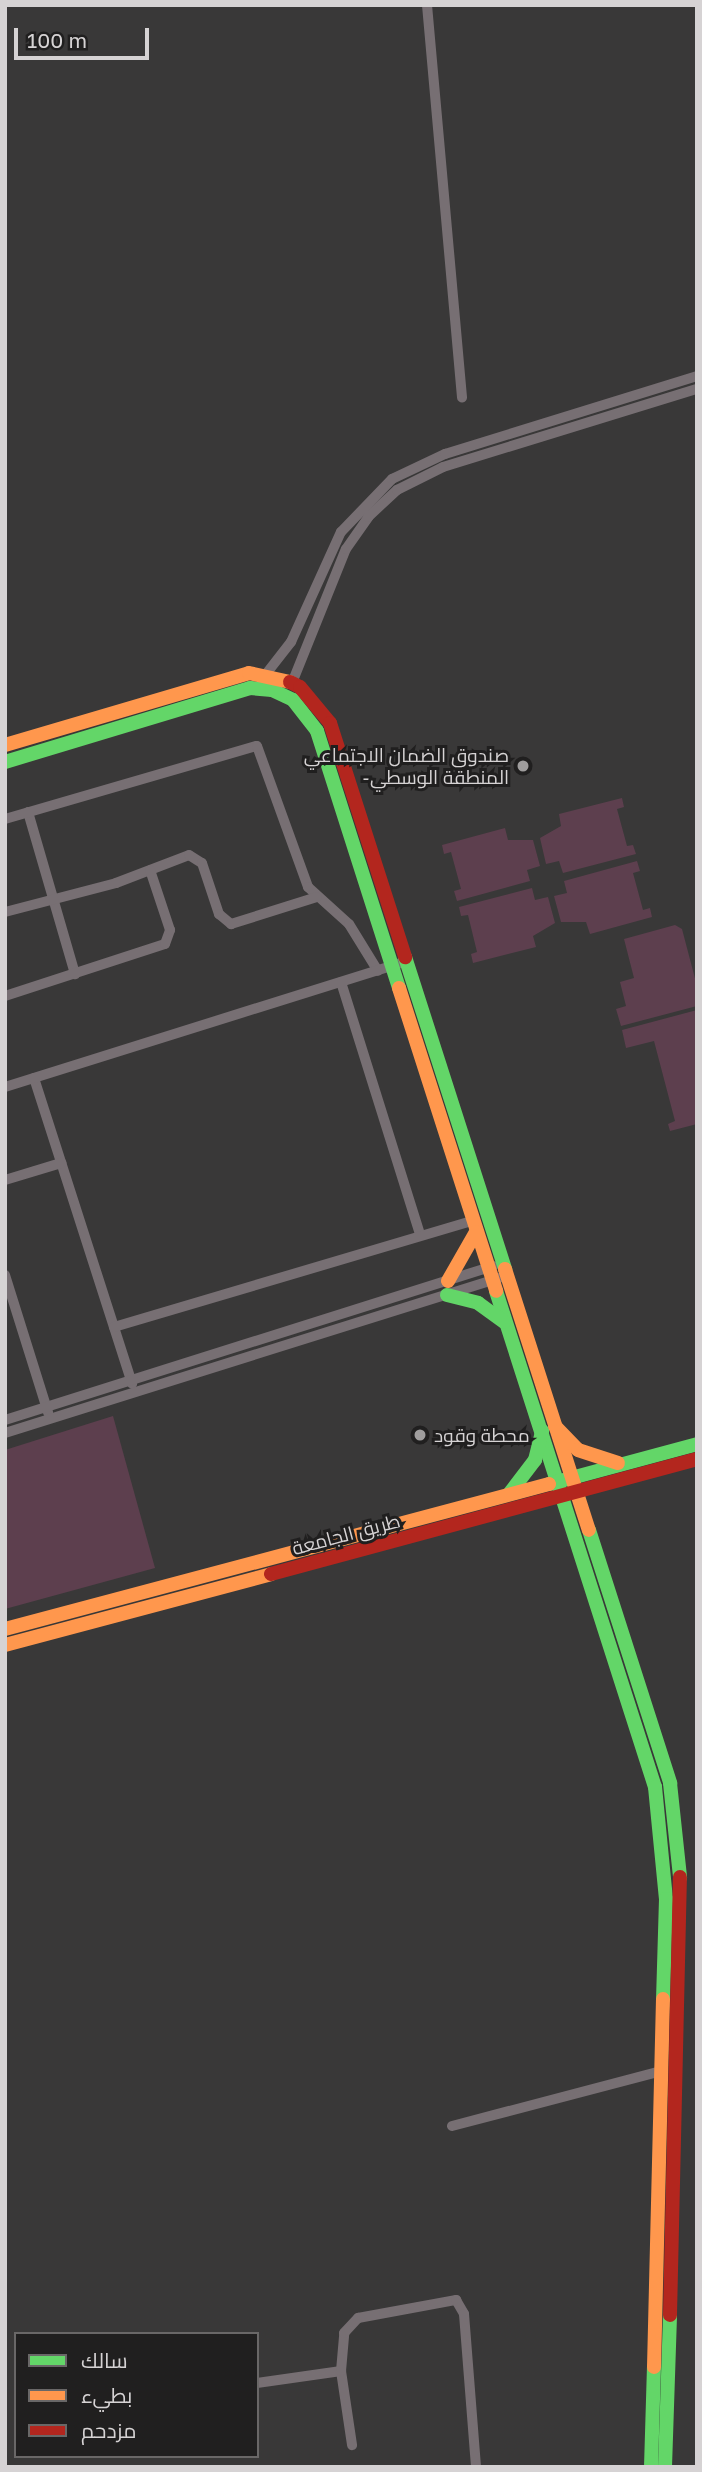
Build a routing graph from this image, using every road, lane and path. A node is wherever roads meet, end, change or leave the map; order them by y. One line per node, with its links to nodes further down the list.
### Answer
1 (427, 5): 4 (street)
2 (697, 376): 5 (street)
3 (697, 389): 6 (street)
4 (462, 397)
5 (265, 681): 6 (main road); 7 (main road); 8 (main road); 9 (main road)
6 (292, 682): 7 (main road)
7 (309, 704): 16 (main road)
8 (5, 745)
9 (5, 762)
10 (28, 812): 11 (street); 13 (street); 14 (street)
11 (5, 819)
12 (150, 870): 13 (street); 14 (street); 17 (street)
13 (317, 897): 16 (street)
14 (54, 898): 15 (street); 17 (street)
15 (5, 912)
16 (392, 966): 18 (street); 24 (main road); 26 (main road)
17 (75, 974): 19 (street)
18 (341, 982): 20 (street); 25 (street)
19 (5, 996)
20 (34, 1078): 21 (street); 22 (street)
21 (5, 1087)
22 (61, 1163): 23 (street); 30 (street)
23 (5, 1180)
24 (474, 1226): 25 (street); 26 (main road); 28 (main road)
25 (420, 1234): 30 (street)
26 (496, 1272): 28 (street); 29 (main road); 36 (main road)
27 (5, 1275): 33 (street)
28 (447, 1288): 29 (main road); 31 (street); 32 (street)
29 (506, 1323): 36 (main road)
30 (114, 1327): 31 (street)
31 (131, 1380): 32 (street); 33 (street)
32 (135, 1392): 34 (street)
33 (46, 1407): 34 (street); 35 (street)
34 (50, 1419): 37 (street)
35 (5, 1420)
36 (548, 1429): 40 (main road); 41 (main road); 43 (main road)
37 (5, 1433)
38 (697, 1444): 40 (main road, طريق الجامعة)
39 (697, 1459): 42 (main road, طريق الجامعة)
40 (625, 1464): 41 (main road, طريق الجامعة)
41 (565, 1480): 42 (main road); 43 (main road, طريق الجامعة)
42 (570, 1494): 45 (main road, طريق الجامعة); 50 (main road); 57 (main road)
43 (508, 1495): 44 (main road, طريق الجامعة)
44 (410, 1521): 45 (main road); 46 (main road, طريق الجامعة)
45 (414, 1536): 47 (main road, طريق الجامعة)
46 (135, 1594): 47 (main road); 48 (main road, طريق الجامعة)
47 (140, 1609): 49 (main road, طريق الجامعة)
48 (5, 1629)
49 (5, 1645)
50 (662, 2071): 51 (street); 56 (main road)
51 (452, 2126)
52 (341, 2371): 53 (street); 54 (street); 55 (street)
53 (259, 2383)
54 (352, 2445)
55 (476, 2467)
56 (651, 2467)
57 (665, 2467)

